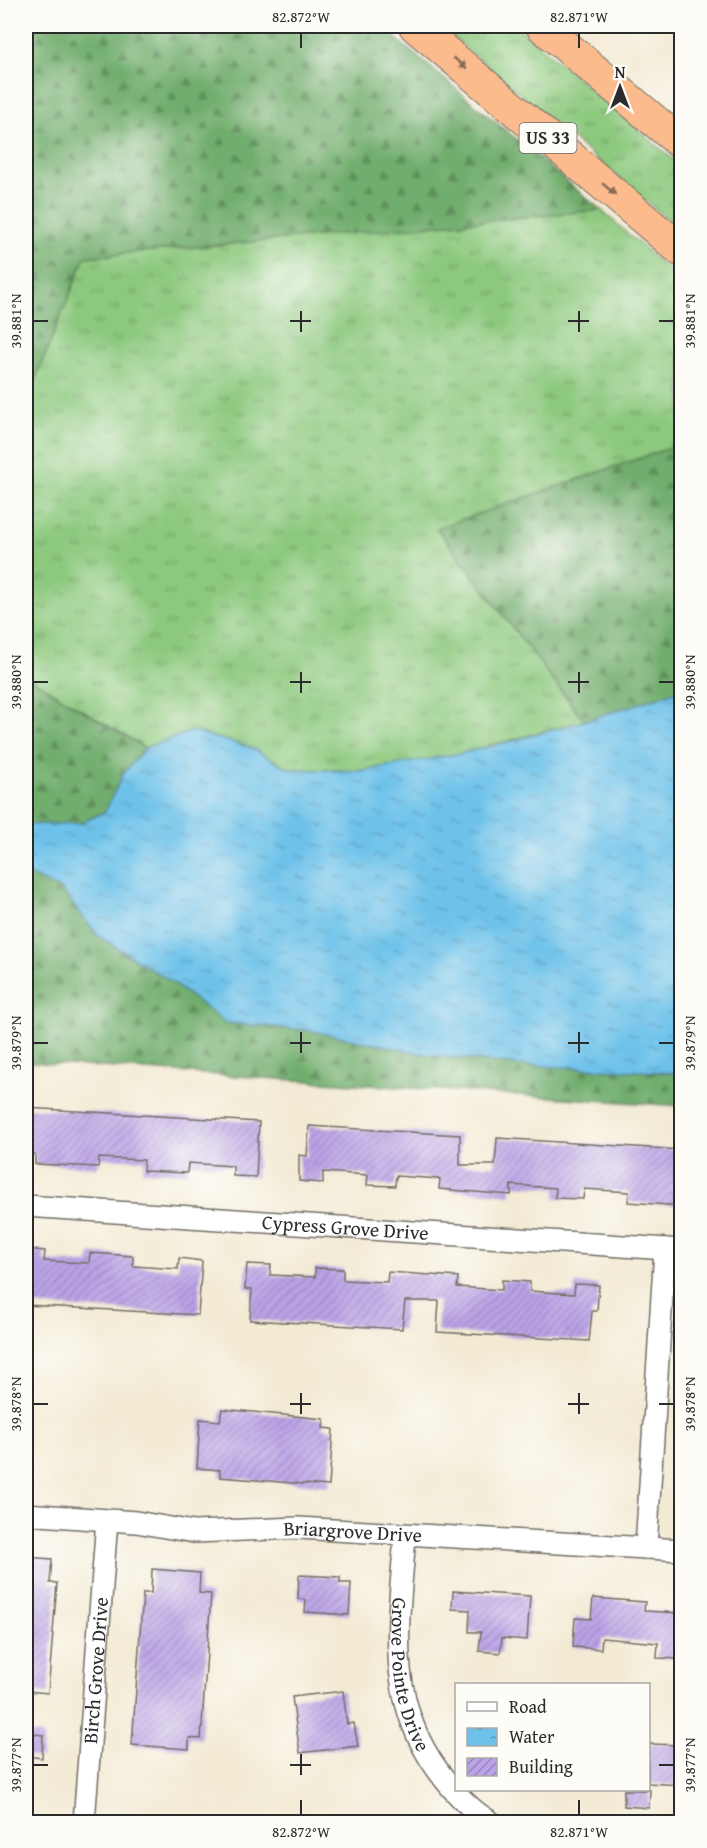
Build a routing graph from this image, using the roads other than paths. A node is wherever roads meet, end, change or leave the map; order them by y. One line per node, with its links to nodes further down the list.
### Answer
1 (415, 26): 4 (highway, US 33, one-way to 4)
2 (542, 26): 3 (highway)
3 (681, 144)
4 (681, 251)
5 (26, 1206): 6 (street, Cypress Grove Drive)
6 (673, 1250): 10 (street)
7 (26, 1515): 8 (street, Briargrove Drive)
8 (106, 1520): 9 (street, Briargrove Drive); 13 (street, Birch Grove Drive)
9 (405, 1535): 10 (street, Briargrove Drive); 12 (street, Grove Pointe Drive)
10 (646, 1548): 11 (street, Briargrove Drive)
11 (681, 1550)
12 (485, 1821)
13 (84, 1822)

